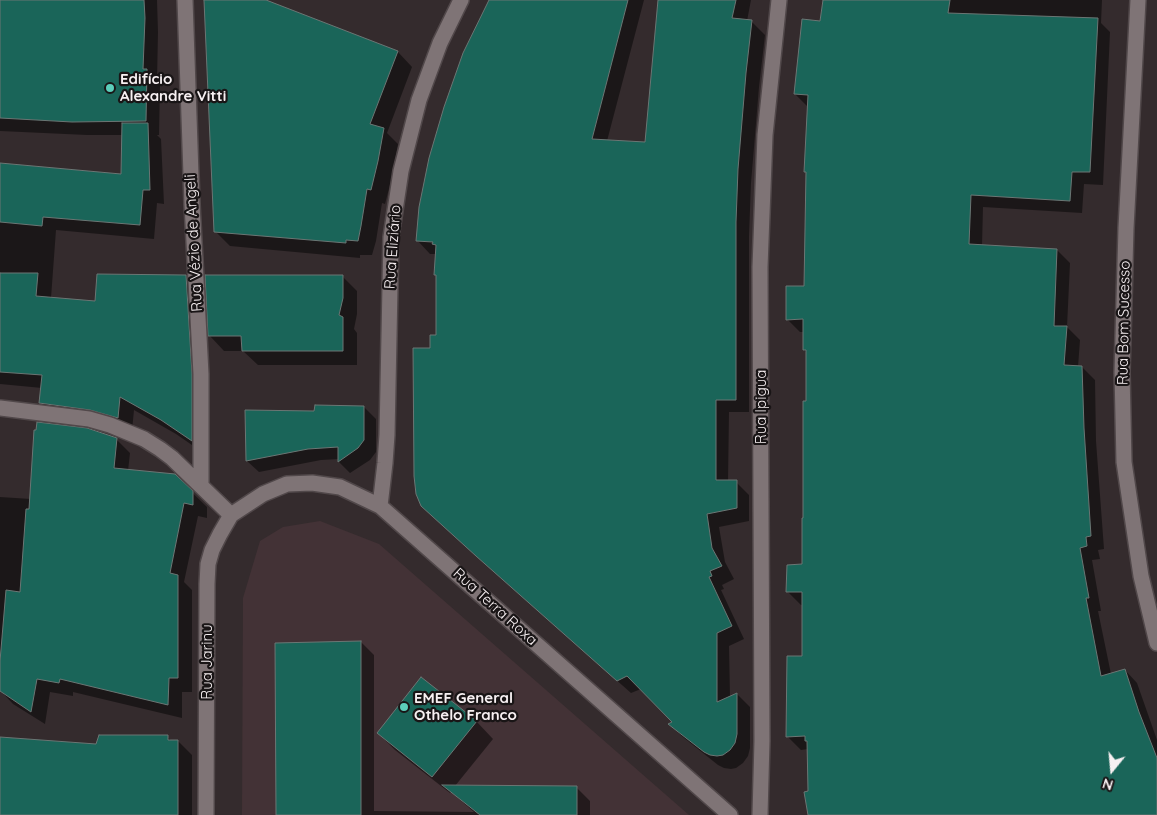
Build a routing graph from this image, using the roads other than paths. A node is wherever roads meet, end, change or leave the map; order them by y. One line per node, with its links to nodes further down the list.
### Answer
1 (185, 0): 6 (street, Rua Vézio de Angeli)
2 (461, 0): 7 (street, Rua Eliziário)
3 (780, 0): 12 (street, Rua Ipigua)
4 (1138, 0): 9 (street, Rua Bom Sucesso)
5 (0, 408): 6 (street)
6 (201, 486): 8 (street)
7 (380, 506): 8 (street, Rua Terra Roxa); 11 (street, Rua Terra Roxa)
8 (231, 515): 10 (street, Rua Jarinu)
9 (1157, 643)
10 (206, 815)
11 (730, 815)
12 (760, 815)

